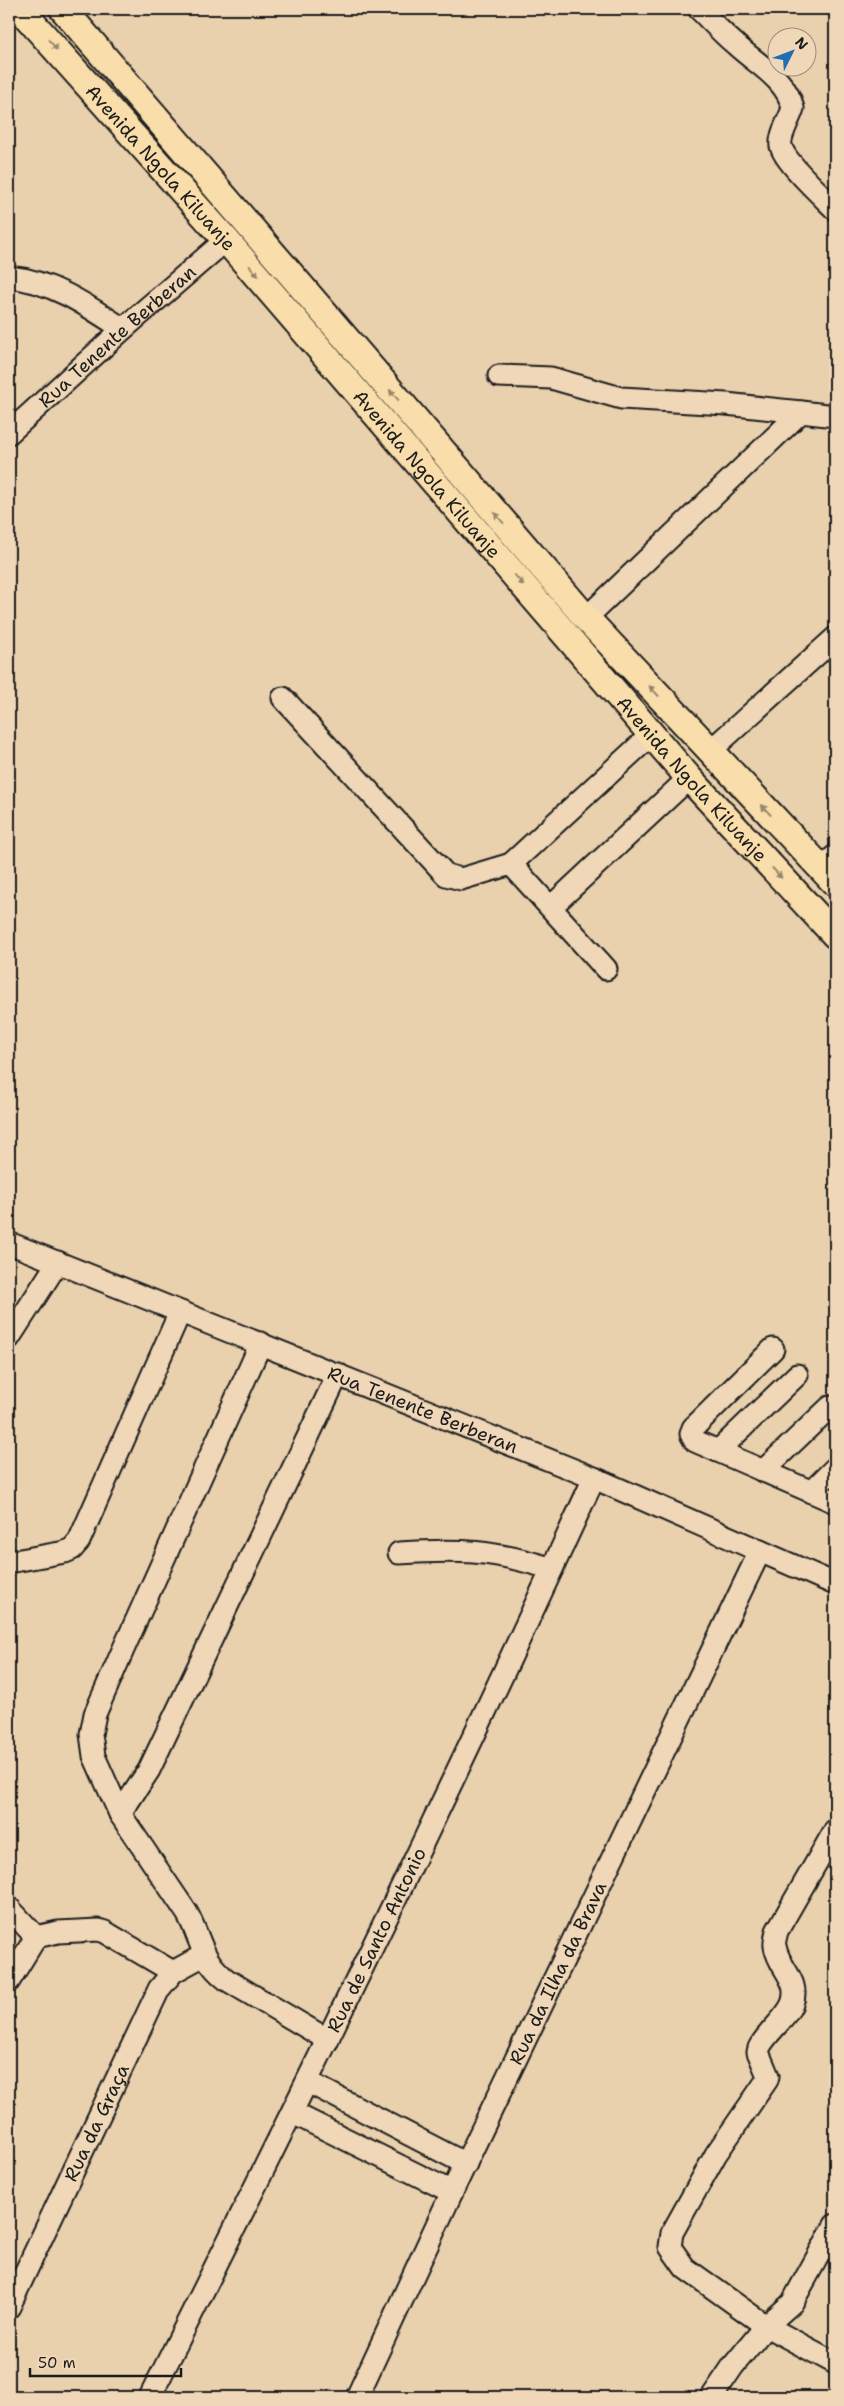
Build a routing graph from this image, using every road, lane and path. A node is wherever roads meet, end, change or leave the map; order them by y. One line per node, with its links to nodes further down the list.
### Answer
1 (20, 9): 5 (main road, Avenida Ngola Kiluanje, one-way to 5)
2 (63, 9): 12 (main road, Avenida Ngola Kiluanje, one-way to 2)
3 (699, 9): 4 (street)
4 (835, 209)
5 (226, 240): 7 (street, Rua Tenente Berberan); 15 (main road, Avenida Ngola Kiluanje, one-way to 15)
6 (9, 277): 7 (street)
7 (123, 329): 11 (street, Rua Tenente Berberan)
8 (499, 376): 9 (street)
9 (801, 412): 10 (street); 12 (street)
10 (835, 416)
11 (9, 433)
12 (586, 618): 16 (main road, Avenida Ngola Kiluanje, one-way to 12)
13 (835, 638): 16 (street)
14 (283, 698): 18 (street)
15 (652, 734): 17 (main road, Avenida Ngola Kiluanje); 18 (street)
16 (710, 752): 19 (main road, Avenida Ngola Kiluanje, one-way to 16)
17 (689, 778): 20 (street); 21 (main road, Avenida Ngola Kiluanje, one-way to 21)
18 (511, 864): 20 (street)
19 (831, 869)
20 (551, 907): 22 (street)
21 (835, 935)
22 (606, 969)
23 (9, 1243): 24 (street, Rua Tenente Berberan)
24 (58, 1262): 25 (street, Rua Tenente Berberan); 26 (street)
25 (180, 1312): 27 (street, Rua Tenente Berberan); 40 (street)
26 (9, 1338)
27 (261, 1344): 29 (street, Rua Tenente Berberan); 43 (street)
28 (773, 1349): 32 (street)
29 (338, 1374): 35 (street, Rua Tenente Berberan); 43 (street)
30 (797, 1375): 32 (street)
31 (830, 1407): 34 (street)
32 (718, 1451): 34 (street)
33 (835, 1468): 36 (street)
34 (764, 1471): 36 (street)
35 (594, 1478): 38 (street, Rua Tenente Berberan); 41 (street, Rua de Santo Antonio)
36 (811, 1492): 37 (street)
37 (835, 1502)
38 (760, 1551): 42 (street, Rua Tenente Berberan); 53 (street, Rua da Ilha da Brava)
39 (398, 1553): 41 (street)
40 (9, 1562)
41 (552, 1569): 50 (street, Rua de Santo Antonio)
42 (835, 1584)
43 (120, 1814): 47 (street)
44 (835, 1830): 57 (street)
45 (9, 1908): 46 (street)
46 (36, 1937): 48 (street); 49 (street)
47 (204, 1956): 48 (street, Rua da Graça); 50 (street)
48 (173, 1972): 56 (street, Rua da Graça)
49 (9, 1981)
50 (328, 2040): 51 (street, Rua de Santo Antonio)
51 (308, 2082): 52 (street, Rua de Santo Antonio); 53 (street)
52 (293, 2113): 54 (street); 59 (street, Rua de Santo Antonio)
53 (466, 2164): 54 (street, Rua da Ilha da Brava)
54 (452, 2192): 60 (street, Rua da Ilha da Brava)
55 (835, 2226): 57 (street)
56 (9, 2307)
57 (766, 2326): 58 (street); 61 (street)
58 (835, 2363)
59 (150, 2397)
60 (357, 2397)
61 (712, 2397)

